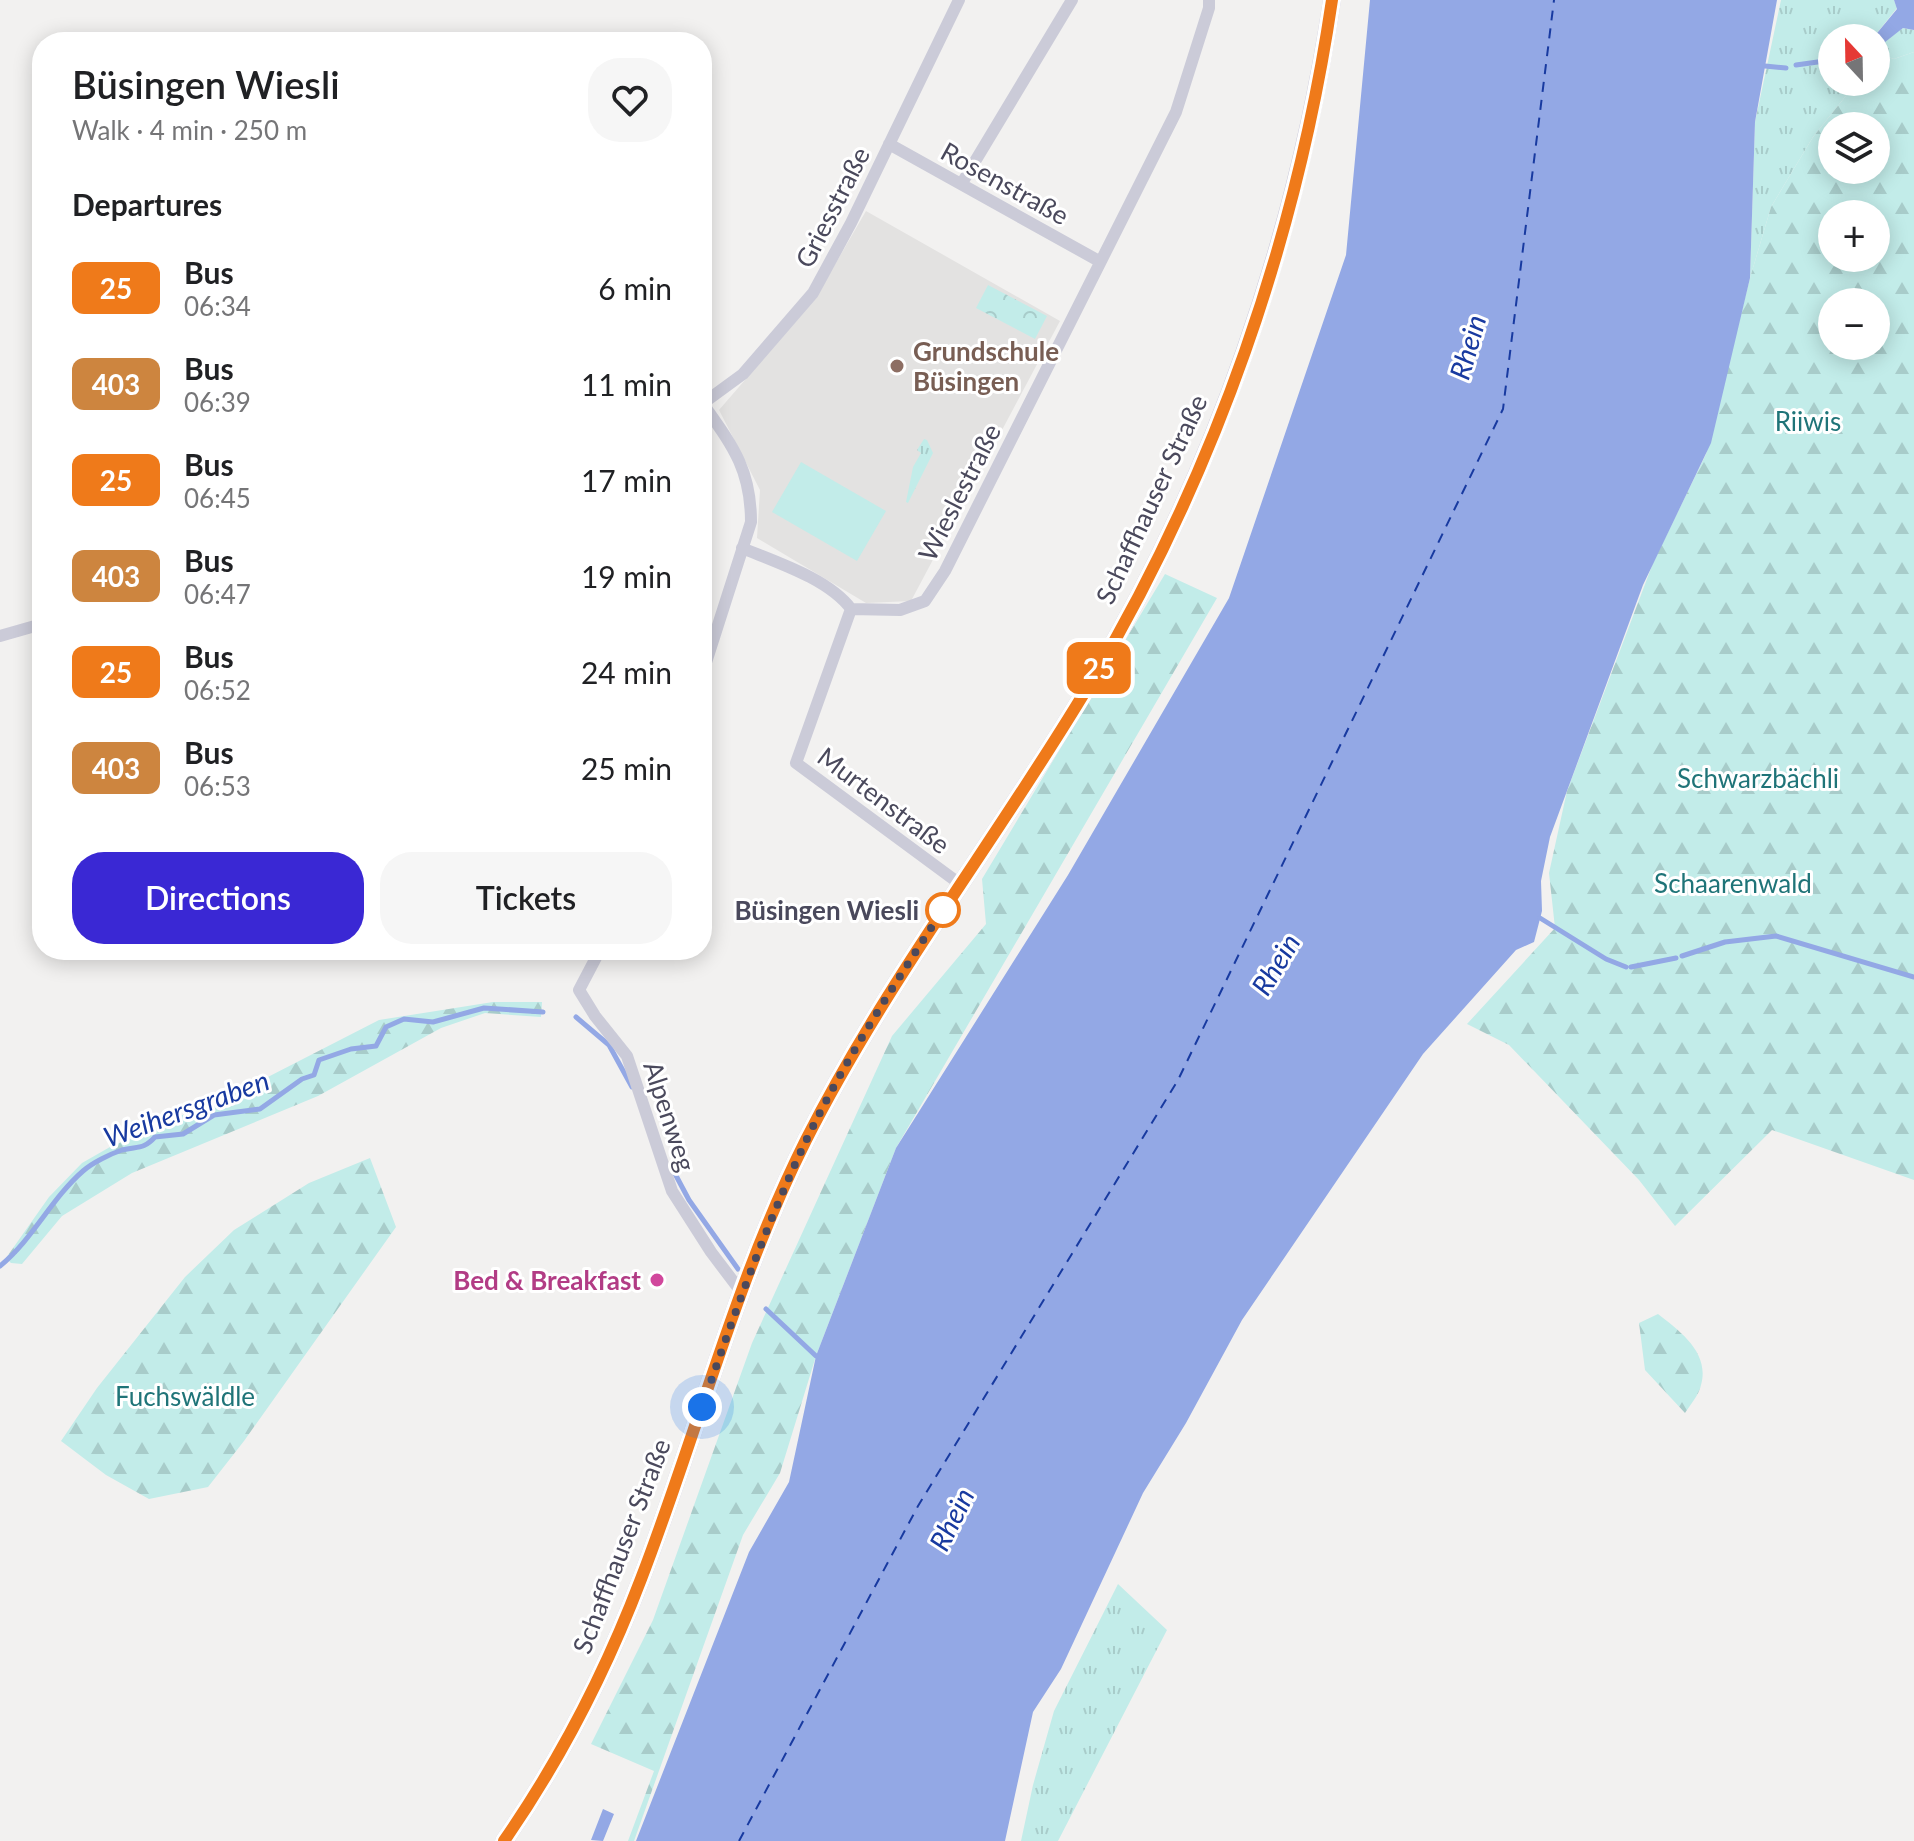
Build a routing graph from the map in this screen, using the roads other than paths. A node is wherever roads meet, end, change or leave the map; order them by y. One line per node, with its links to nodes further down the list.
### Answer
1 (959, 0): 5 (street, Griesstraße)
2 (1072, 0): 6 (street)
3 (1209, 0): 7 (street, Wieslestraße)
4 (1332, 0): 15 (main road, Schaffhauser Straße)
5 (889, 144): 6 (street, Rosenstraße); 8 (street, Griesstraße)
6 (962, 183): 7 (street, Rosenstraße)
7 (1099, 261): 11 (street, Wieslestraße)
8 (712, 397)
9 (712, 418): 10 (street)
10 (742, 548): 11 (street); 14 (street)
11 (851, 609): 15 (street, Murtenstraße)
12 (32, 627): 13 (street)
13 (0, 636)
14 (712, 643)
15 (960, 884): 17 (main road, Schaffhauser Straße)
16 (595, 960): 17 (street, Alpenweg)
17 (742, 1293): 18 (main road, Schaffhauser Straße)
18 (504, 1841)

